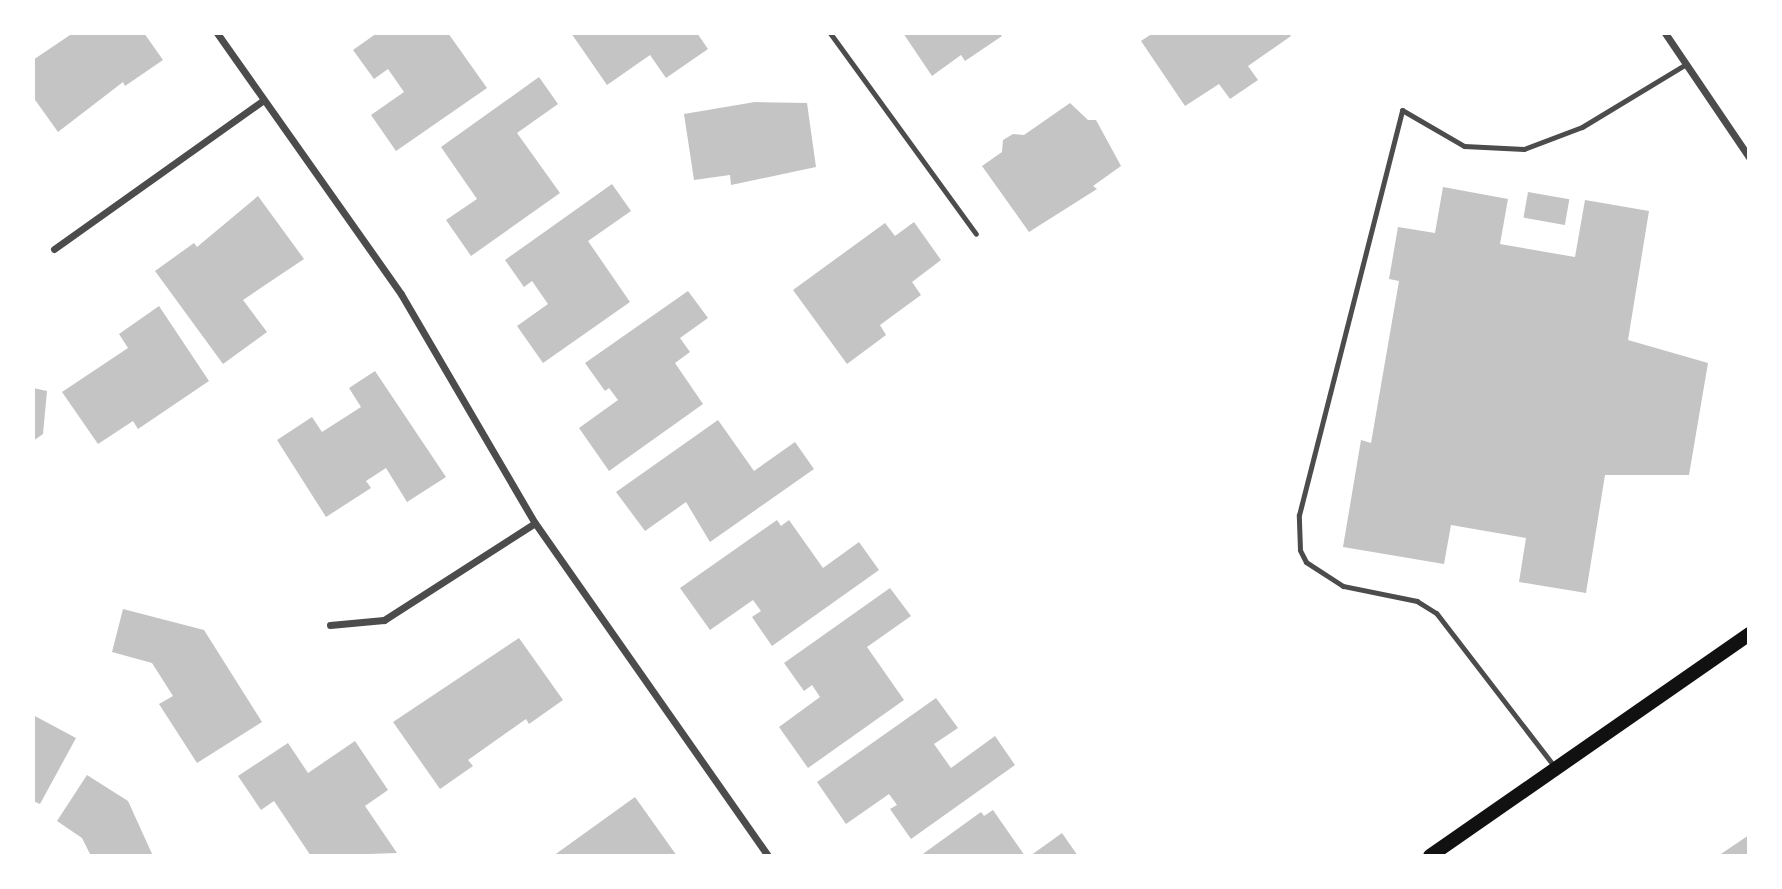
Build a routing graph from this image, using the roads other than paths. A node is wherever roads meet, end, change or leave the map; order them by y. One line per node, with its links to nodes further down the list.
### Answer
1 (216, 33): 5 (street)
2 (830, 33): 7 (lane)
3 (1665, 33): 4 (street)
4 (1686, 64): 6 (street); 12 (lane)
5 (264, 100): 8 (street); 9 (street)
6 (1749, 157)
7 (976, 234)
8 (54, 249)
9 (535, 523): 10 (street); 13 (street)
10 (330, 625)
11 (1749, 634): 12 (main road)
12 (1555, 769): 14 (main road)
13 (768, 856)
14 (1430, 856)

